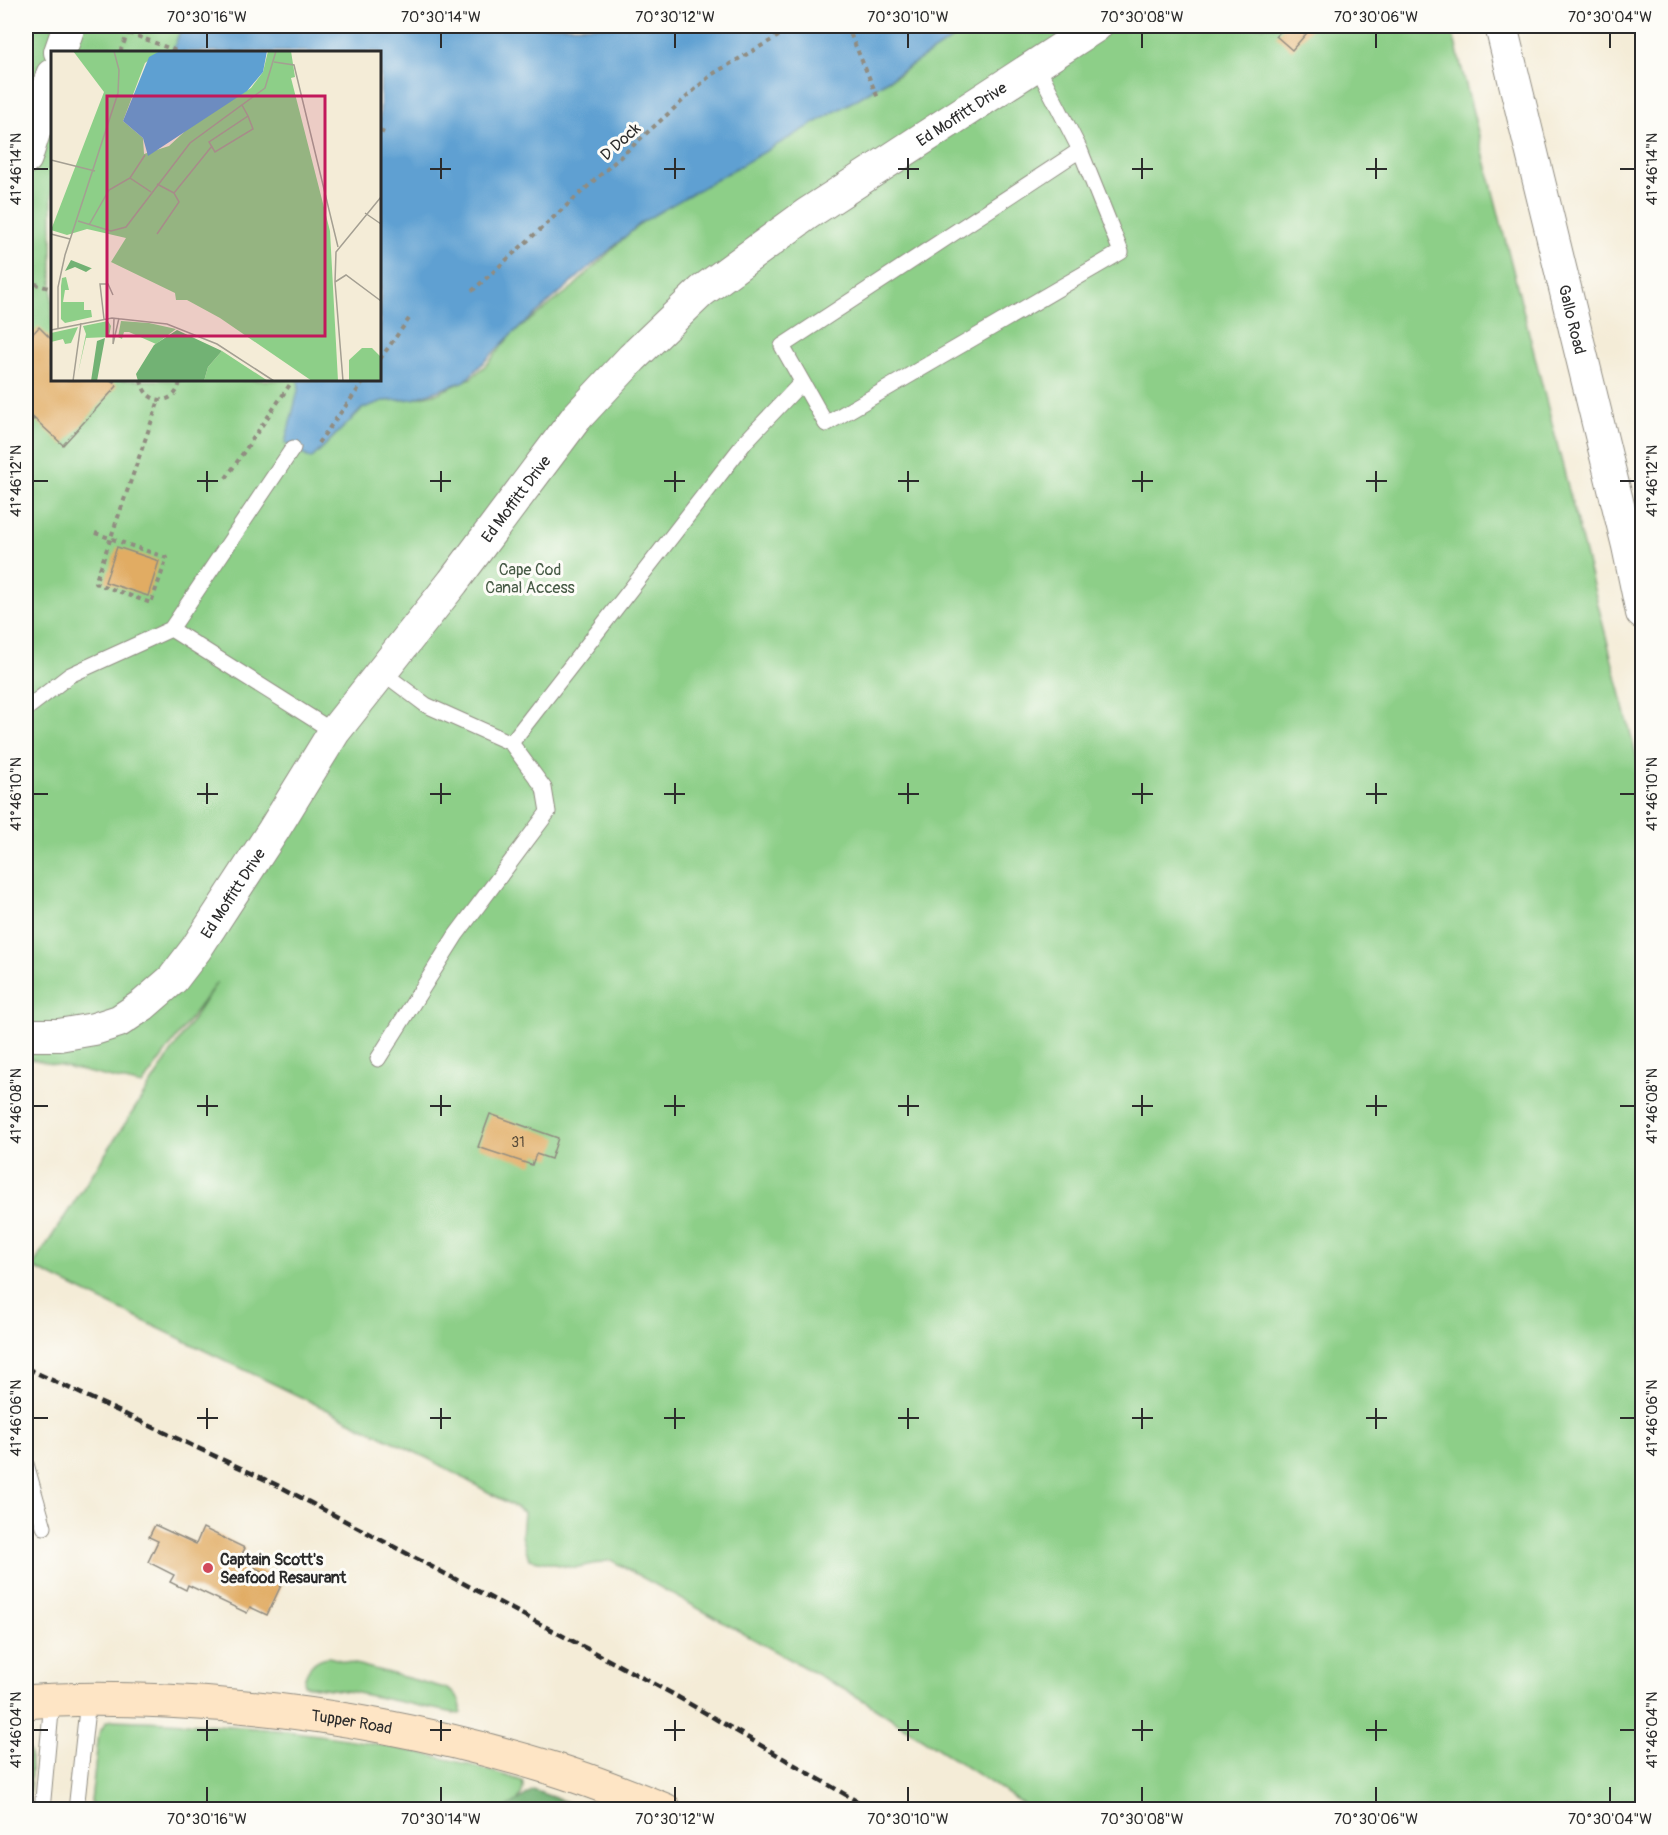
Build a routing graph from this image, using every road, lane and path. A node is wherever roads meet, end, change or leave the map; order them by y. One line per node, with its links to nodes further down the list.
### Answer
1 (69, 26): 8 (street)
2 (131, 26): 7 (path)
3 (796, 26): 20 (path, D Dock)
4 (847, 26): 13 (path)
5 (1096, 26): 11 (street, Ed Moffitt Drive)
6 (1502, 26): 34 (street, Gallo Road)
7 (129, 33): 9 (path); 10 (path)
8 (60, 51)
9 (120, 51)
10 (176, 51)
11 (1036, 64): 16 (lane); 36 (street, Ed Moffitt Drive)
12 (51, 78): 17 (street)
13 (878, 98)
14 (381, 131): 15 (path)
15 (387, 134)
16 (1080, 150): 26 (lane); 26 (lane)
17 (26, 158)
18 (26, 281): 19 (path)
19 (51, 289)
20 (472, 291)
21 (411, 316): 22 (path)
22 (381, 358)
23 (141, 381): 27 (path)
24 (180, 381): 27 (path)
25 (292, 381): 31 (path)
26 (802, 382): 39 (lane)
27 (159, 400): 33 (path)
28 (33, 418): 29 (path)
29 (26, 426)
30 (293, 447): 35 (lane)
31 (226, 478)
32 (95, 533): 33 (path)
33 (110, 538): 33 (path)
34 (1642, 613)
35 (171, 629): 37 (lane); 38 (lane)
36 (381, 672): 38 (street, Ed Moffitt Drive); 39 (lane)
37 (26, 709)
38 (334, 732): 40 (street, Ed Moffitt Drive)
39 (511, 743): 41 (lane)
40 (26, 1035)
41 (378, 1059)
42 (26, 1464): 43 (lane)
43 (44, 1527)
44 (88, 1700): 45 (main road, Tupper Road); 47 (lane); 48 (main road, Tupper Road)
45 (39, 1702): 46 (lane)
46 (42, 1809)
47 (76, 1809)
48 (665, 1809)

